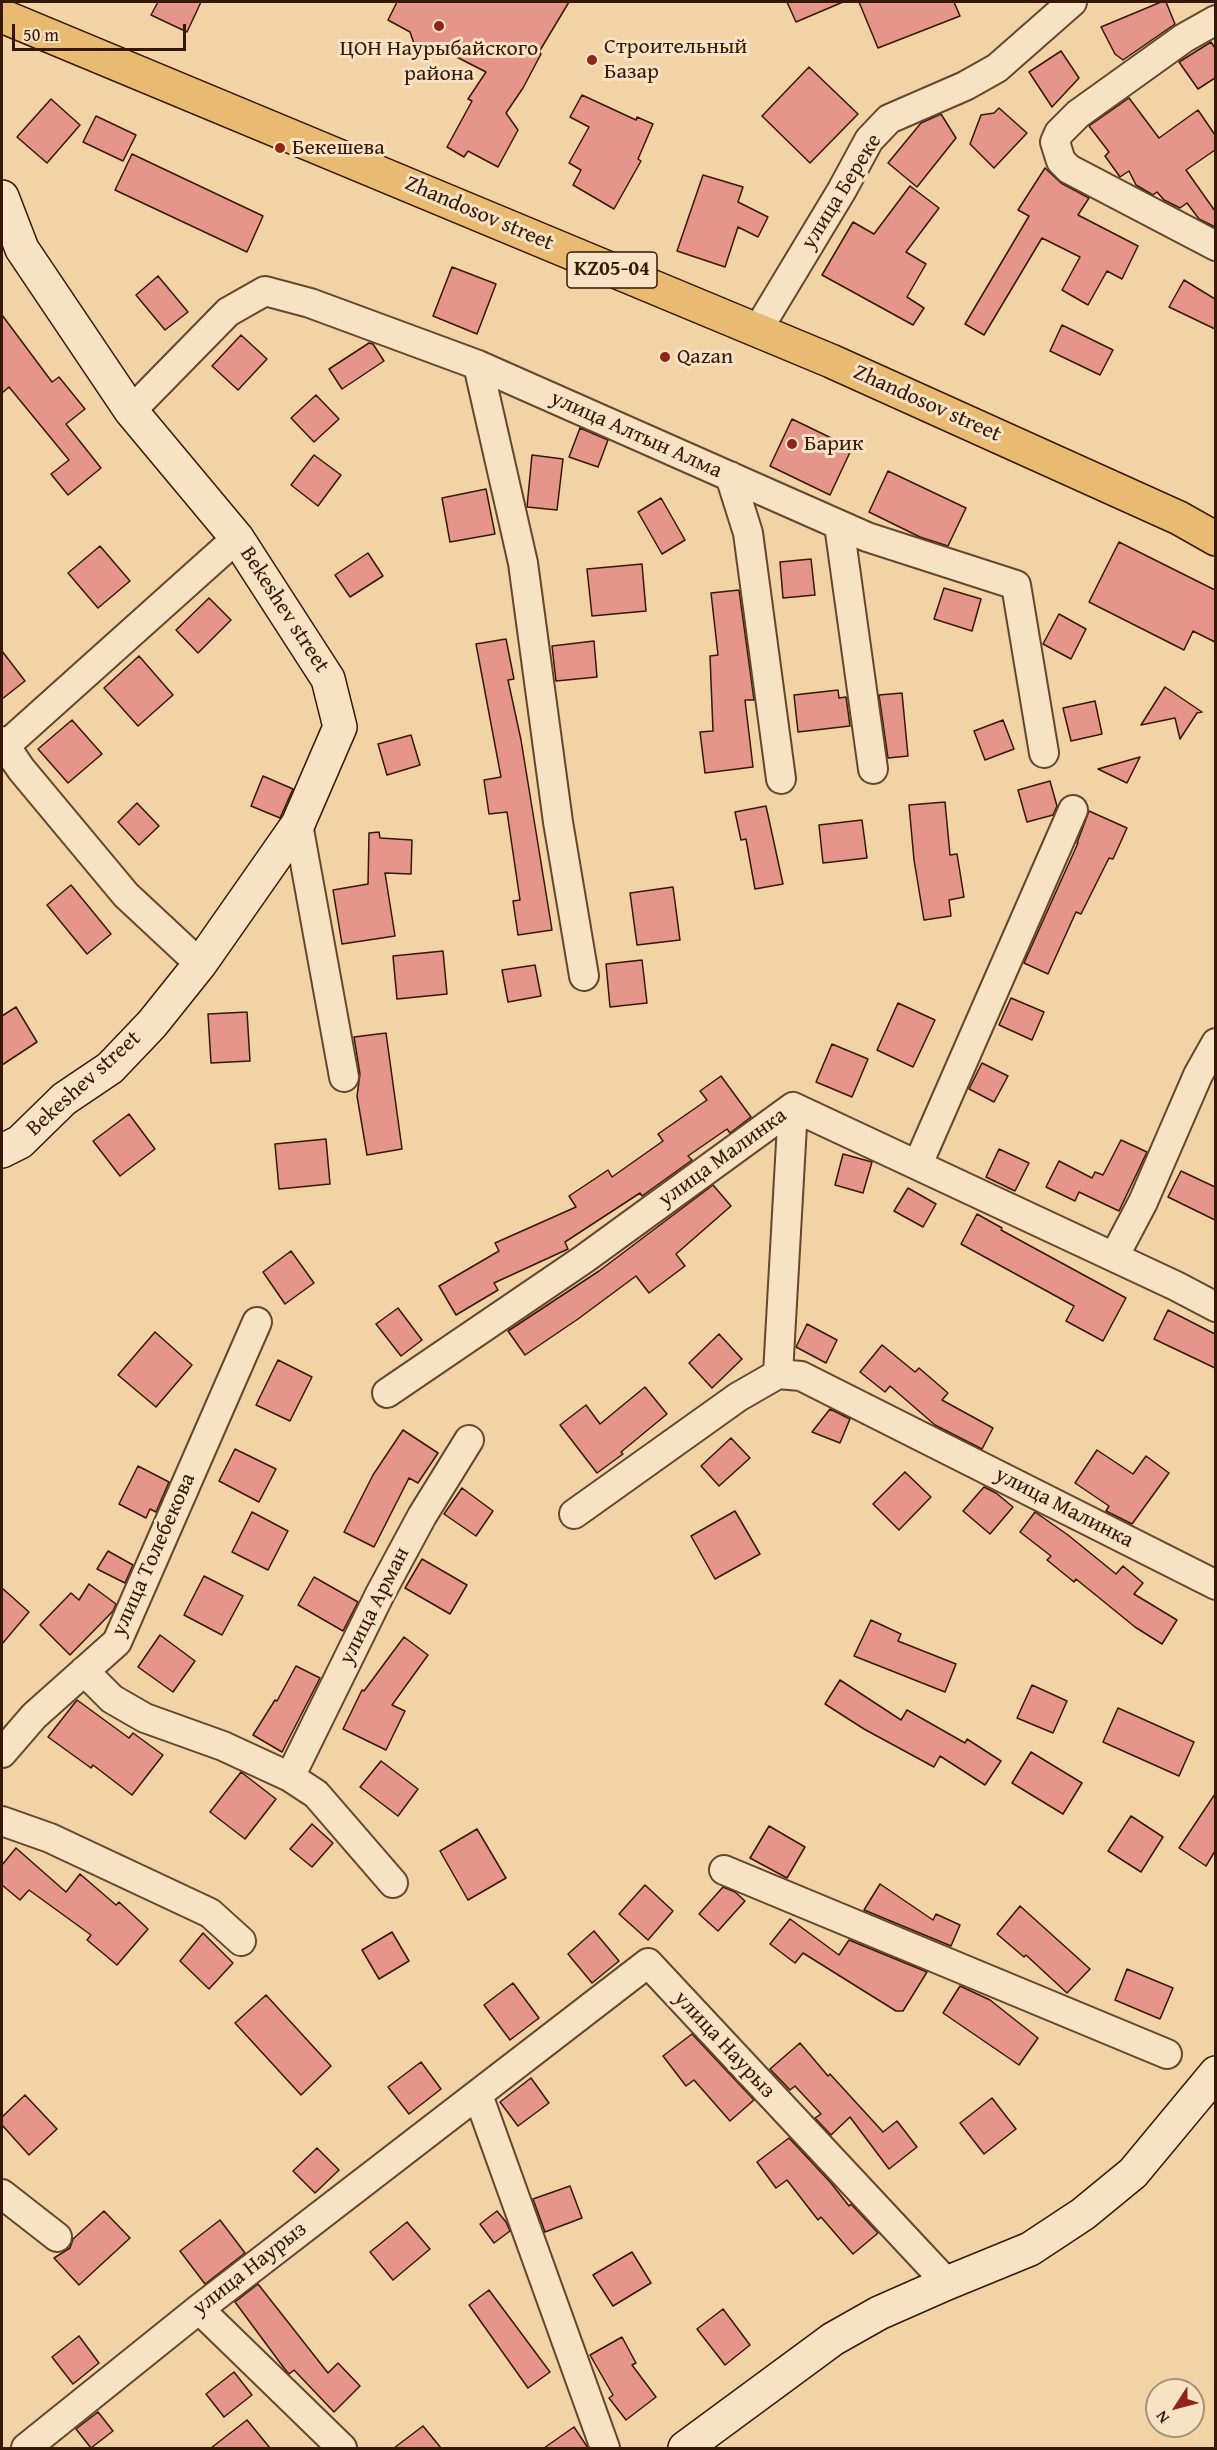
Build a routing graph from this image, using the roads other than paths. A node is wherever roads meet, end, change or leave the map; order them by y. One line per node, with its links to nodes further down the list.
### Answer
1 (1072, 2): 6 (street, улица Береке)
2 (2, 16): 6 (main road, Zhandosov street / KZ05-04)
3 (1215, 20): 5 (street)
4 (2, 197): 8 (main road, Bekeshev street)
5 (1215, 246)
6 (757, 331): 12 (main road, Zhandosov street / KZ05-04)
7 (478, 366): 8 (street, улица Алтын Алма); 9 (street, улица Алтын Алма); 20 (street)
8 (131, 411): 11 (main road, Bekeshev street)
9 (730, 476): 10 (street, улица Алтын Алма); 16 (street)
10 (839, 525): 14 (street, улица Алтын Алма); 15 (street)
11 (237, 538): 13 (street); 18 (main road, Bekeshev street)
12 (1215, 539)
13 (3, 744): 19 (street)
14 (1044, 753)
15 (873, 769)
16 (781, 779)
17 (1073, 810): 25 (street)
18 (297, 824): 19 (main road, Bekeshev street); 22 (street)
19 (200, 964): 24 (main road, Bekeshev street)
20 (584, 976)
21 (1215, 1043): 26 (street)
22 (344, 1077)
23 (793, 1107): 25 (street, улица Малинка); 29 (street); 30 (street, улица Малинка)
24 (2, 1151)
25 (918, 1164): 26 (street, улица Малинка)
26 (1114, 1257): 27 (street, улица Малинка)
27 (1215, 1307)
28 (257, 1322): 34 (street, улица Толебекова)
29 (778, 1374): 32 (street); 33 (street, улица Малинка)
30 (387, 1393)
31 (469, 1440): 36 (street, улица Арман)
32 (574, 1514)
33 (1215, 1584)
34 (84, 1671): 35 (street, улица Толебекова); 36 (street)
35 (2, 1753)
36 (290, 1777): 39 (street)
37 (2, 1821): 40 (street)
38 (724, 1870): 41 (street)
39 (393, 1883)
40 (241, 1941)
41 (1167, 2054)
42 (1215, 2073): 46 (main road)
43 (478, 2095): 46 (street, улица Наурыз); 47 (street, улица Наурыз); 50 (street)
44 (2, 2194): 45 (street)
45 (57, 2237)
46 (947, 2283): 51 (main road)
47 (199, 2309): 48 (street, улица Наурыз); 49 (street)
48 (26, 2448)
49 (342, 2448)
50 (605, 2448)
51 (685, 2448)

